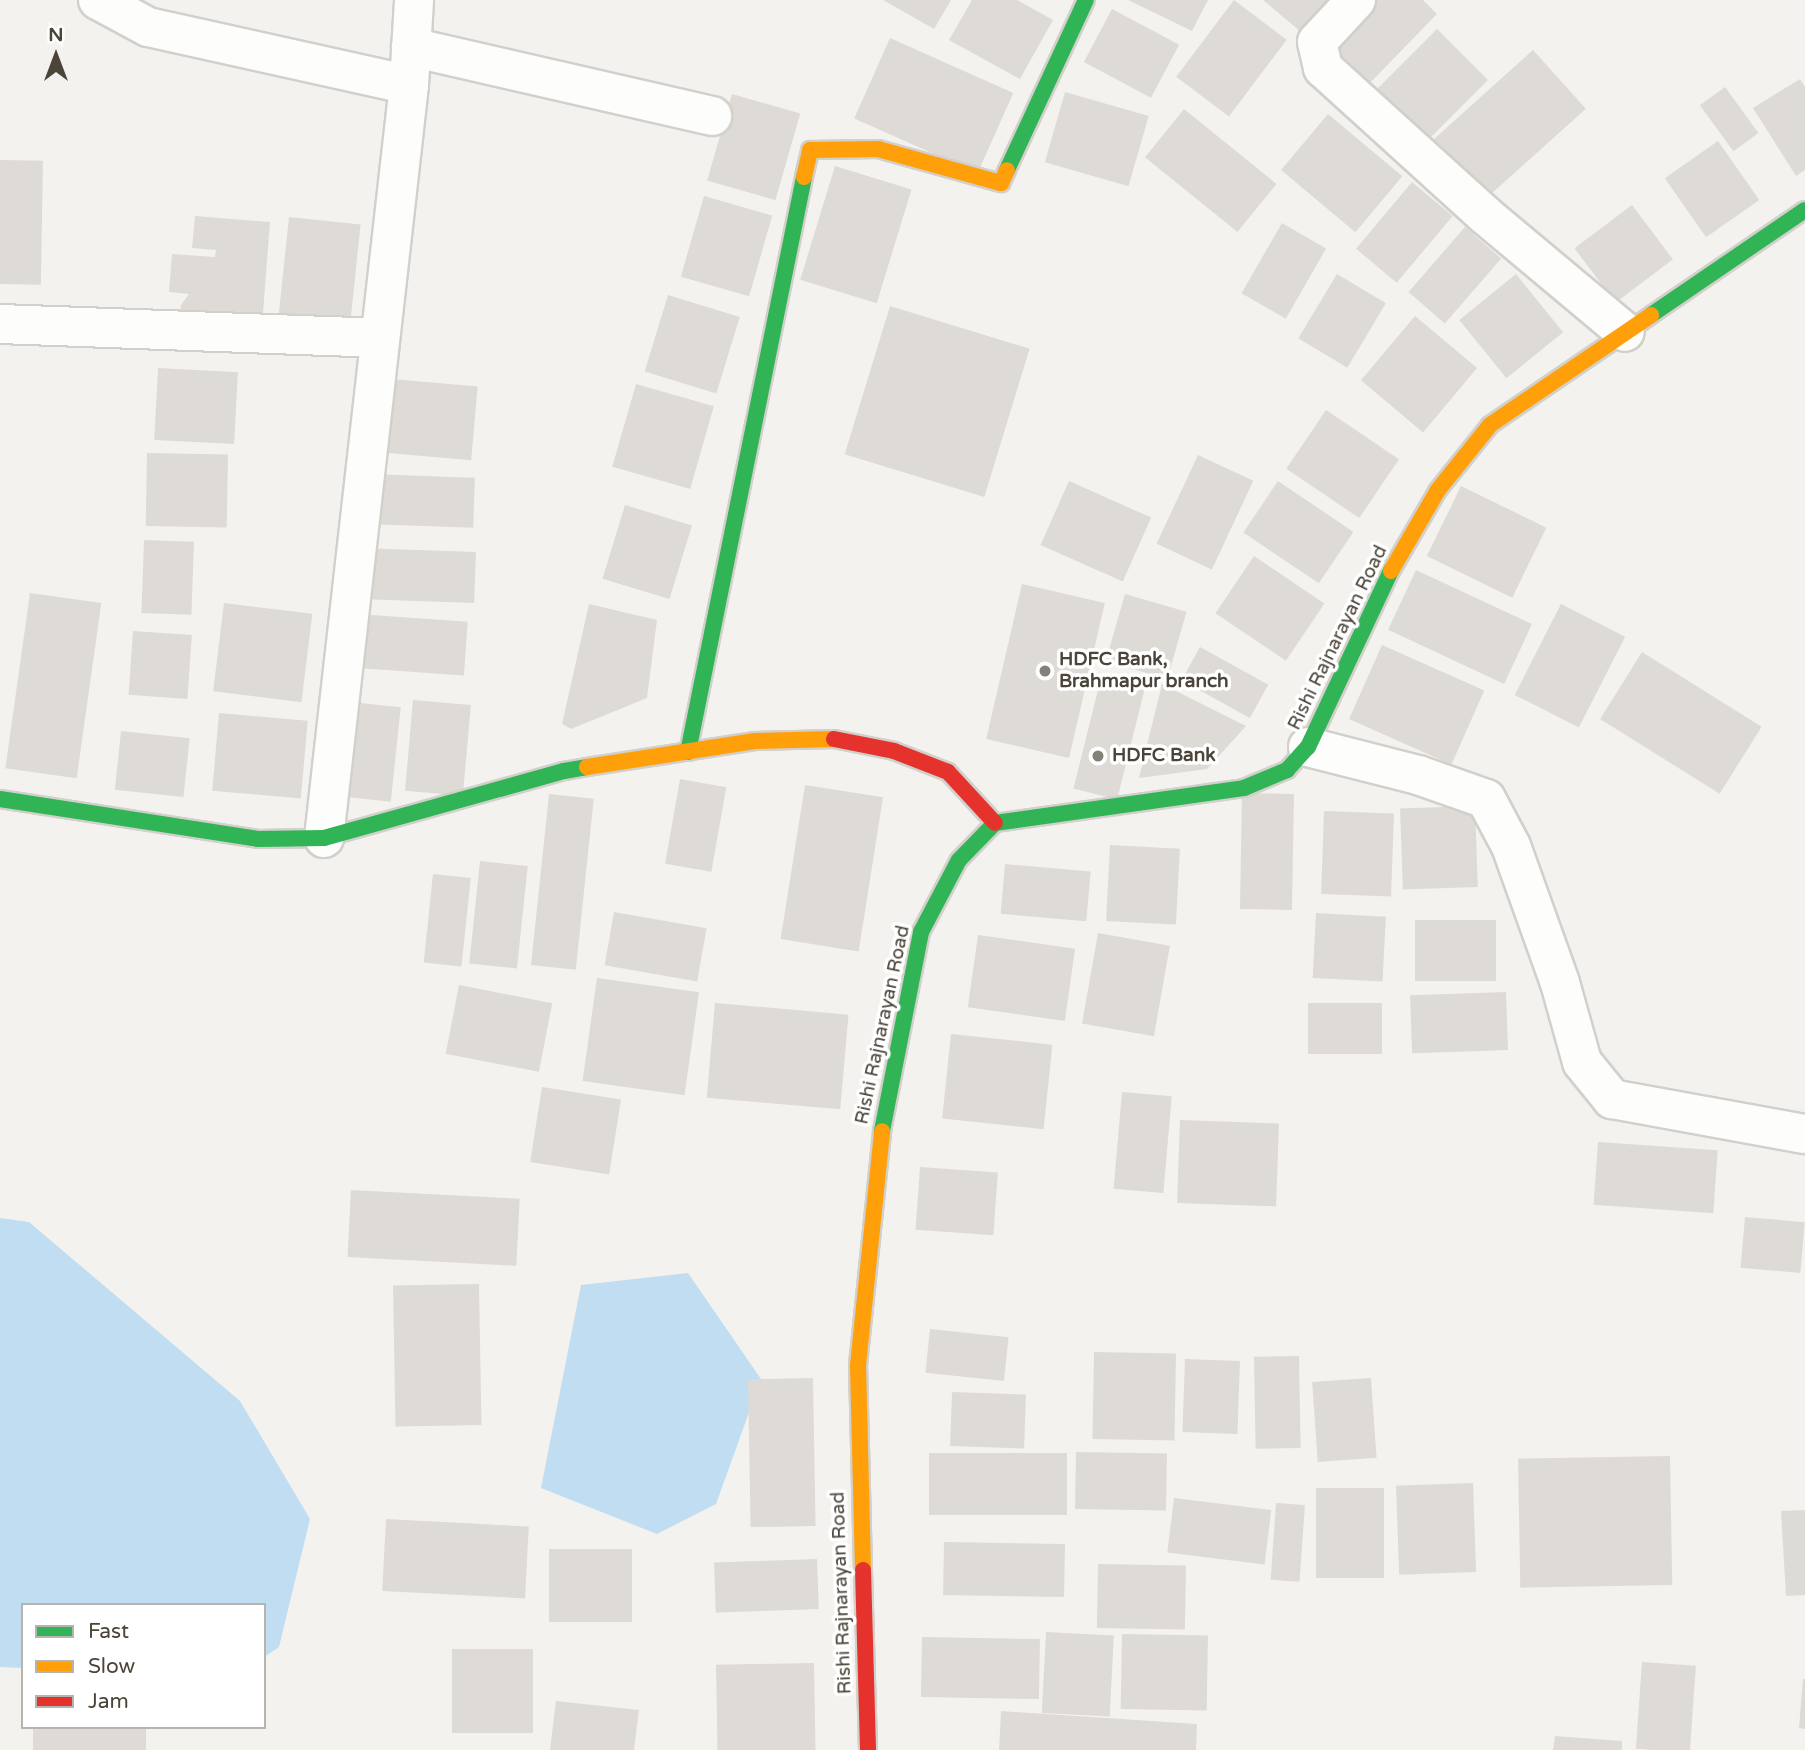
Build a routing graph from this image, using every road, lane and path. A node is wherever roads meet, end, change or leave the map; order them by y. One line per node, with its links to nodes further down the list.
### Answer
1 (98, 0): 6 (street)
2 (414, 0): 5 (street)
3 (1356, 0): 10 (street)
4 (1075, 3): 13 (street)
5 (411, 47): 6 (street); 7 (street)
6 (409, 85): 11 (street)
7 (712, 116)
8 (1805, 211): 10 (street, Rishi Rajnarayan Road)
9 (0, 324): 11 (street)
10 (1625, 332): 12 (street, Rishi Rajnarayan Road)
11 (378, 338): 16 (street)
12 (1308, 747): 15 (street, Rishi Rajnarayan Road); 17 (street)
13 (688, 752): 15 (street); 16 (street)
14 (0, 799): 16 (street)
15 (995, 823): 18 (street, Rishi Rajnarayan Road)
16 (324, 838)
17 (1805, 1134)
18 (868, 1750)

